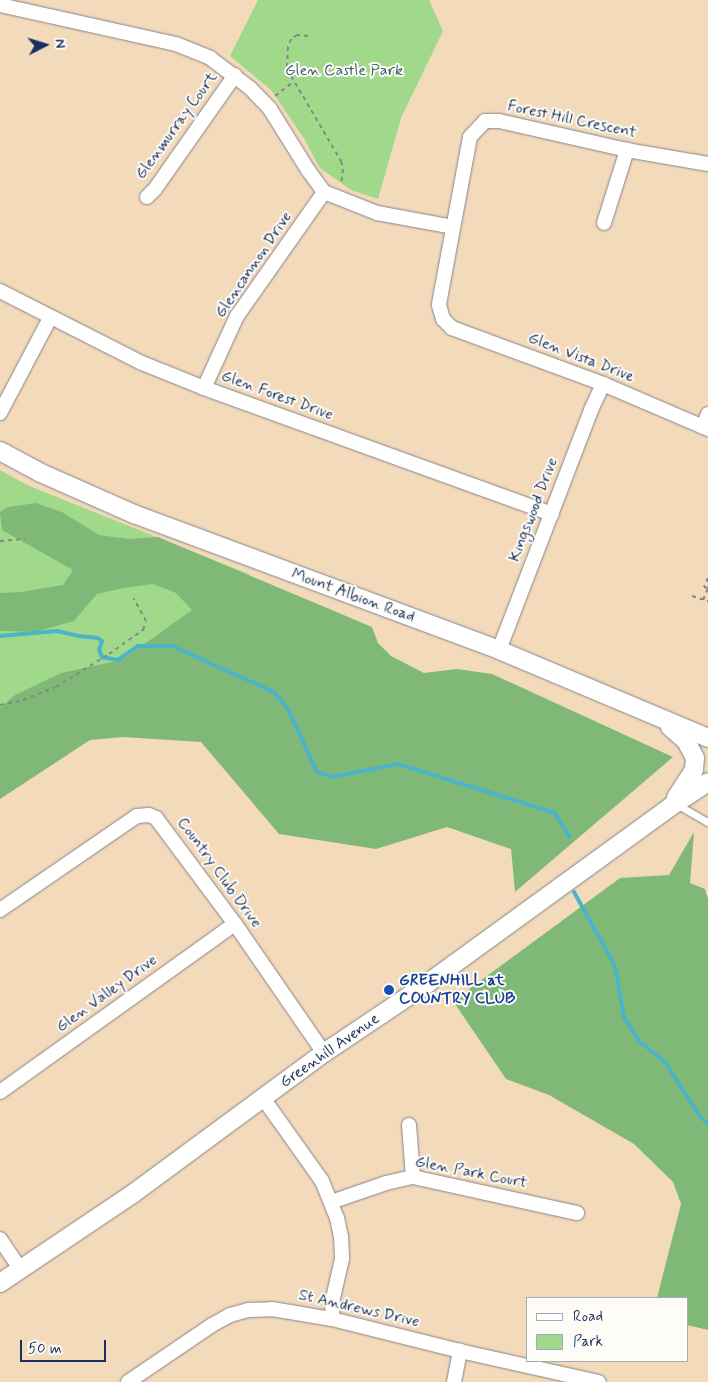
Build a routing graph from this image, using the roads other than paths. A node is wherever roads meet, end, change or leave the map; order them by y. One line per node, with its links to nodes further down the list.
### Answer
1 (0, 5): 2 (street)
2 (235, 75): 5 (street); 6 (street, Glenmurray Court)
3 (627, 150): 4 (street, Forest Hill Crescent); 7 (street); 8 (street, Forest Hill Crescent)
4 (708, 164)
5 (324, 192): 8 (street); 13 (street, Glencannon Drive)
6 (147, 197)
7 (604, 223)
8 (453, 227): 11 (street, Forest Hill Crescent)
9 (0, 291): 10 (street, Glen Forest Drive)
10 (50, 318): 13 (street, Glen Forest Drive); 14 (street)
11 (443, 319): 12 (street, Glen Vista Drive)
12 (604, 384): 15 (street, Glen Vista Drive); 17 (street, Kingswood Drive)
13 (204, 388): 17 (street, Glen Forest Drive)
14 (0, 413)
15 (706, 423)
16 (0, 452): 18 (street, Mount Albion Road)
17 (552, 514): 18 (street, Kingswood Drive)
18 (499, 650): 19 (street, Mount Albion Road)
19 (663, 720): 20 (street, Mount Albion Road); 22 (street)
20 (708, 738)
21 (708, 782): 22 (street, Greenhill Avenue)
22 (672, 805): 23 (lane); 26 (street, Greenhill Avenue)
23 (708, 822)
24 (0, 910): 25 (street, Country Club Drive)
25 (235, 924): 26 (street, Country Club Drive); 27 (street, Glen Valley Drive)
26 (324, 1053): 28 (street, Greenhill Avenue)
27 (0, 1092)
28 (263, 1098): 31 (street); 34 (street, Greenhill Avenue)
29 (409, 1125): 30 (street)
30 (413, 1177): 31 (street, Glen Park Court); 32 (street, Glen Park Court)
31 (331, 1202): 36 (street)
32 (577, 1213)
33 (0, 1239): 34 (street)
34 (20, 1269): 35 (street, Greenhill Avenue)
35 (0, 1284)
36 (332, 1319): 37 (street, St Andrews Drive); 38 (street, St Andrews Drive)
37 (460, 1351): 39 (street); 40 (street, St Andrews Drive)
38 (128, 1382)
39 (454, 1382)
40 (599, 1382)

